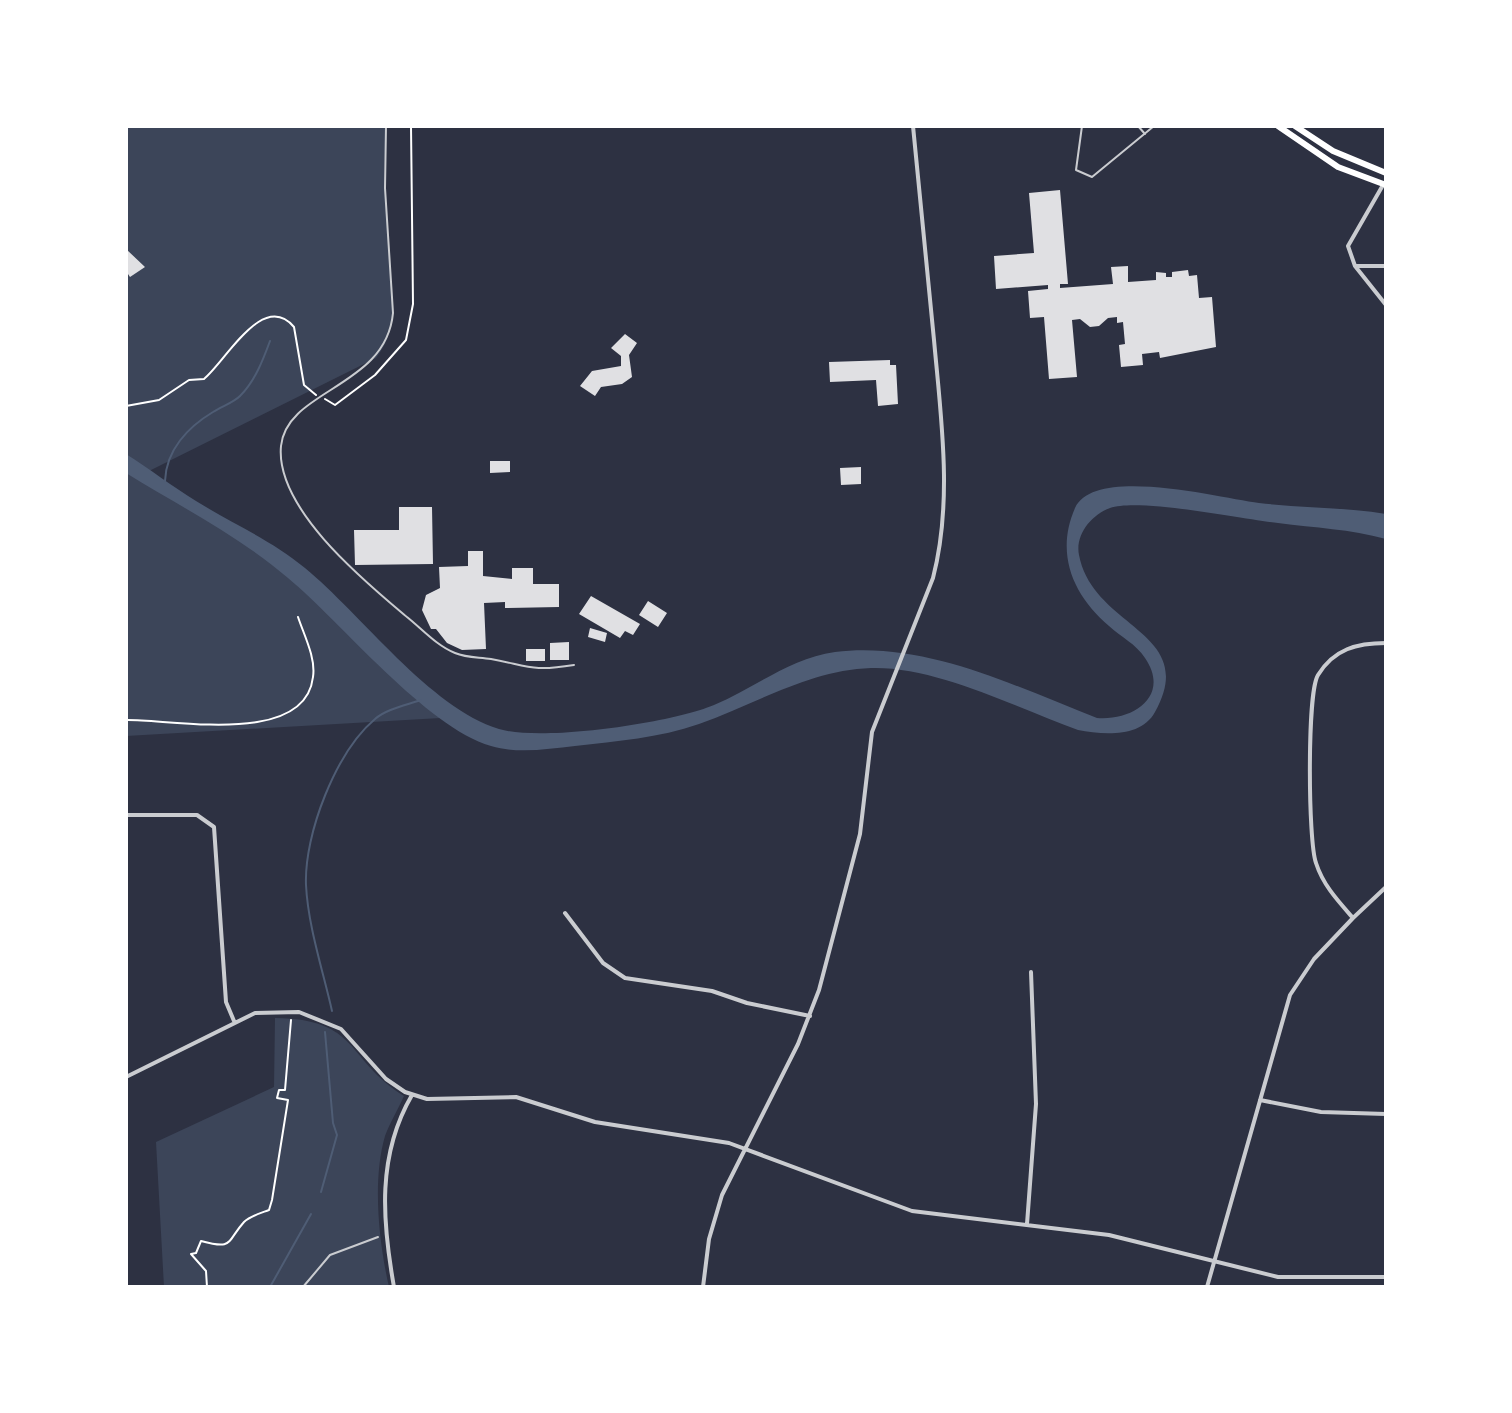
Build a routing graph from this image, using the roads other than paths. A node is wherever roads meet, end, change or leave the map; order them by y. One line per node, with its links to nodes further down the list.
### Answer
1 (386, 126): 15 (lane)
2 (913, 126): 21 (street)
3 (1082, 126): 8 (lane)
4 (1138, 126): 8 (lane)
5 (1154, 126): 8 (lane)
6 (1278, 126): 10 (main road)
7 (1295, 126): 9 (main road)
8 (1146, 135)
9 (1386, 173)
10 (1385, 185): 11 (street)
11 (1355, 266): 12 (street); 13 (street)
12 (1386, 266)
13 (1386, 305)
14 (1386, 643): 19 (street)
15 (574, 665)
16 (126, 815): 22 (street)
17 (1386, 887): 19 (street)
18 (565, 913): 21 (street)
19 (1353, 918): 25 (street)
20 (1031, 972): 28 (street)
21 (810, 1016): 27 (street)
22 (234, 1021): 23 (street); 24 (street)
23 (126, 1077)
24 (412, 1095): 27 (street); 33 (street)
25 (1260, 1100): 26 (street); 30 (street)
26 (1386, 1114)
27 (744, 1148): 28 (street); 34 (street)
28 (1027, 1224): 30 (street)
29 (378, 1237): 32 (lane)
30 (1214, 1263): 31 (street); 35 (street)
31 (1386, 1277)
32 (303, 1287)
33 (394, 1287)
34 (703, 1287)
35 (1207, 1287)

